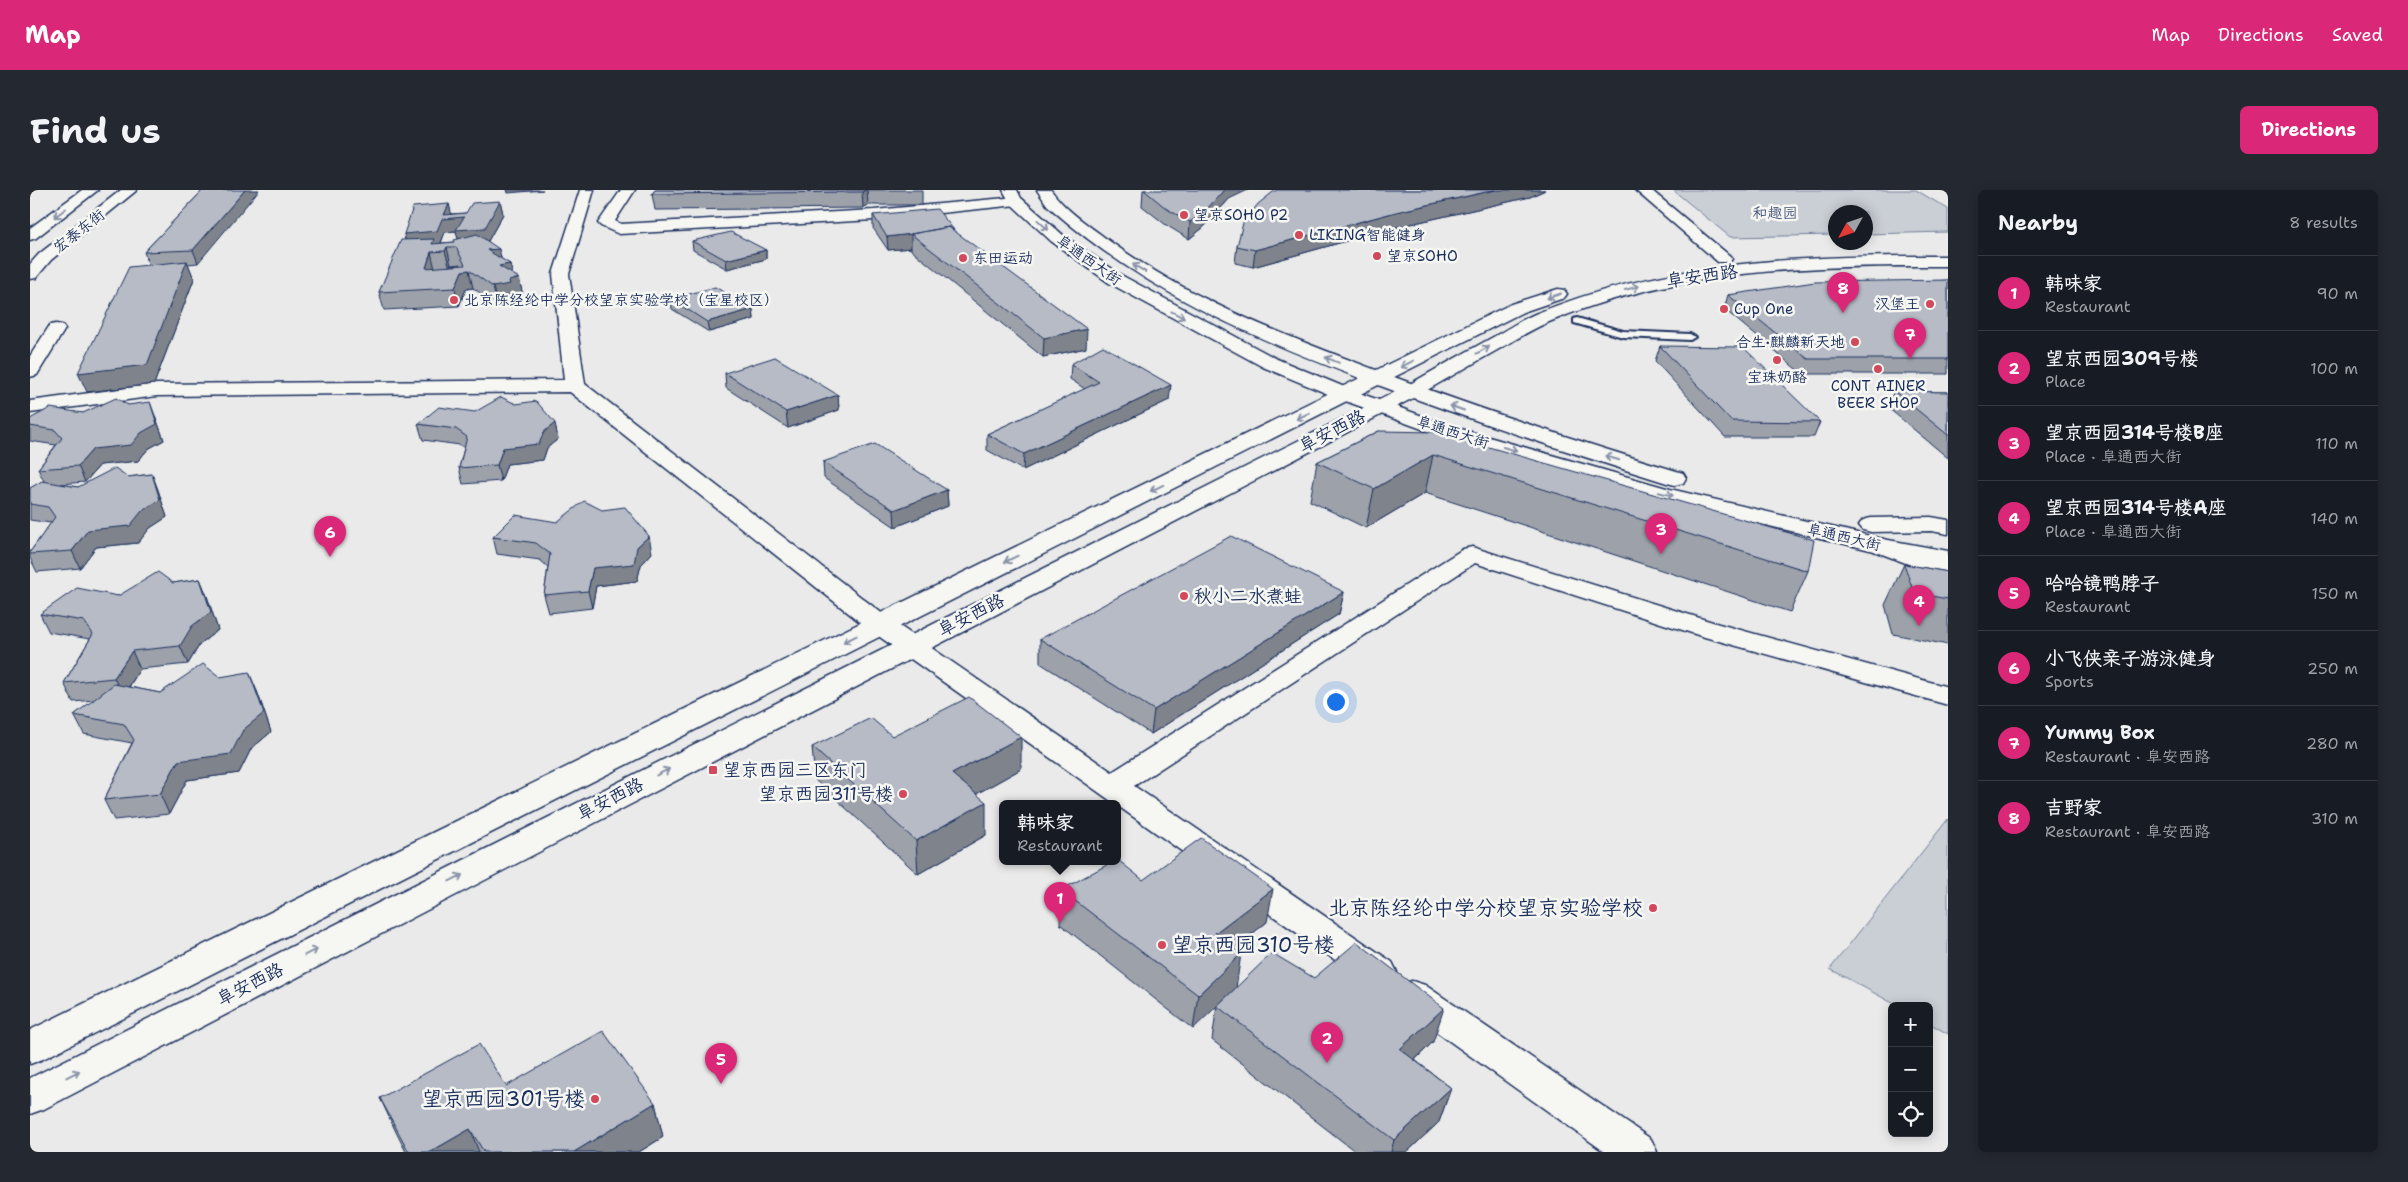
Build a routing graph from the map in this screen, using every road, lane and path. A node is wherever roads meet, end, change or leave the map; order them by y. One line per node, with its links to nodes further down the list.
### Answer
1 (91, 190): 8 (main road, one-way to 8)
2 (130, 190): 13 (main road, 宏泰东街)
3 (587, 190): 20 (main road)
4 (628, 190): 7 (main road)
5 (1044, 190): 23 (main road, 阜通西大街, one-way to 5)
6 (1642, 190): 10 (main road)
7 (1013, 195): 21 (main road, 阜通西大街, one-way to 21)
8 (30, 235)
9 (1948, 251): 10 (main road, 阜安西路)
10 (1724, 259): 23 (main road, 阜安西路, one-way to 23)
11 (1948, 261): 22 (main road, 阜安西路, one-way to 11)
12 (1948, 269): 14 (main road)
13 (30, 274)
14 (1577, 321): 16 (main road); 17 (lane)
15 (56, 329): 19 (main road)
16 (1548, 334)
17 (1690, 337)
18 (1530, 343): 22 (main road)
19 (30, 371)
20 (575, 386): 24 (main road); 31 (main road)
21 (1347, 394): 23 (main road, 阜通西大街); 31 (main road, 阜安西路, one-way to 31)
22 (1420, 395): 23 (main road, 阜安西路); 25 (main road, 阜通西大街, one-way to 22)
23 (1386, 400): 28 (main road, 阜通西大街, one-way to 28); 32 (main road, 阜安西路)
24 (30, 407)
25 (1871, 525): 26 (main road); 27 (main road, 阜通西大街)
26 (1948, 527)
27 (1948, 540)
28 (1883, 546): 29 (main road, 阜通西大街); 30 (main road)
29 (1948, 558)
30 (1948, 572)
31 (879, 624): 32 (main road); 35 (main road, 阜安西路, one-way to 35)
32 (919, 650): 34 (main road); 36 (main road, 阜安西路, one-way to 32)
33 (1948, 696): 34 (main road)
34 (1112, 786): 37 (main road)
35 (30, 1048)
36 (30, 1097)
37 (1637, 1152)

